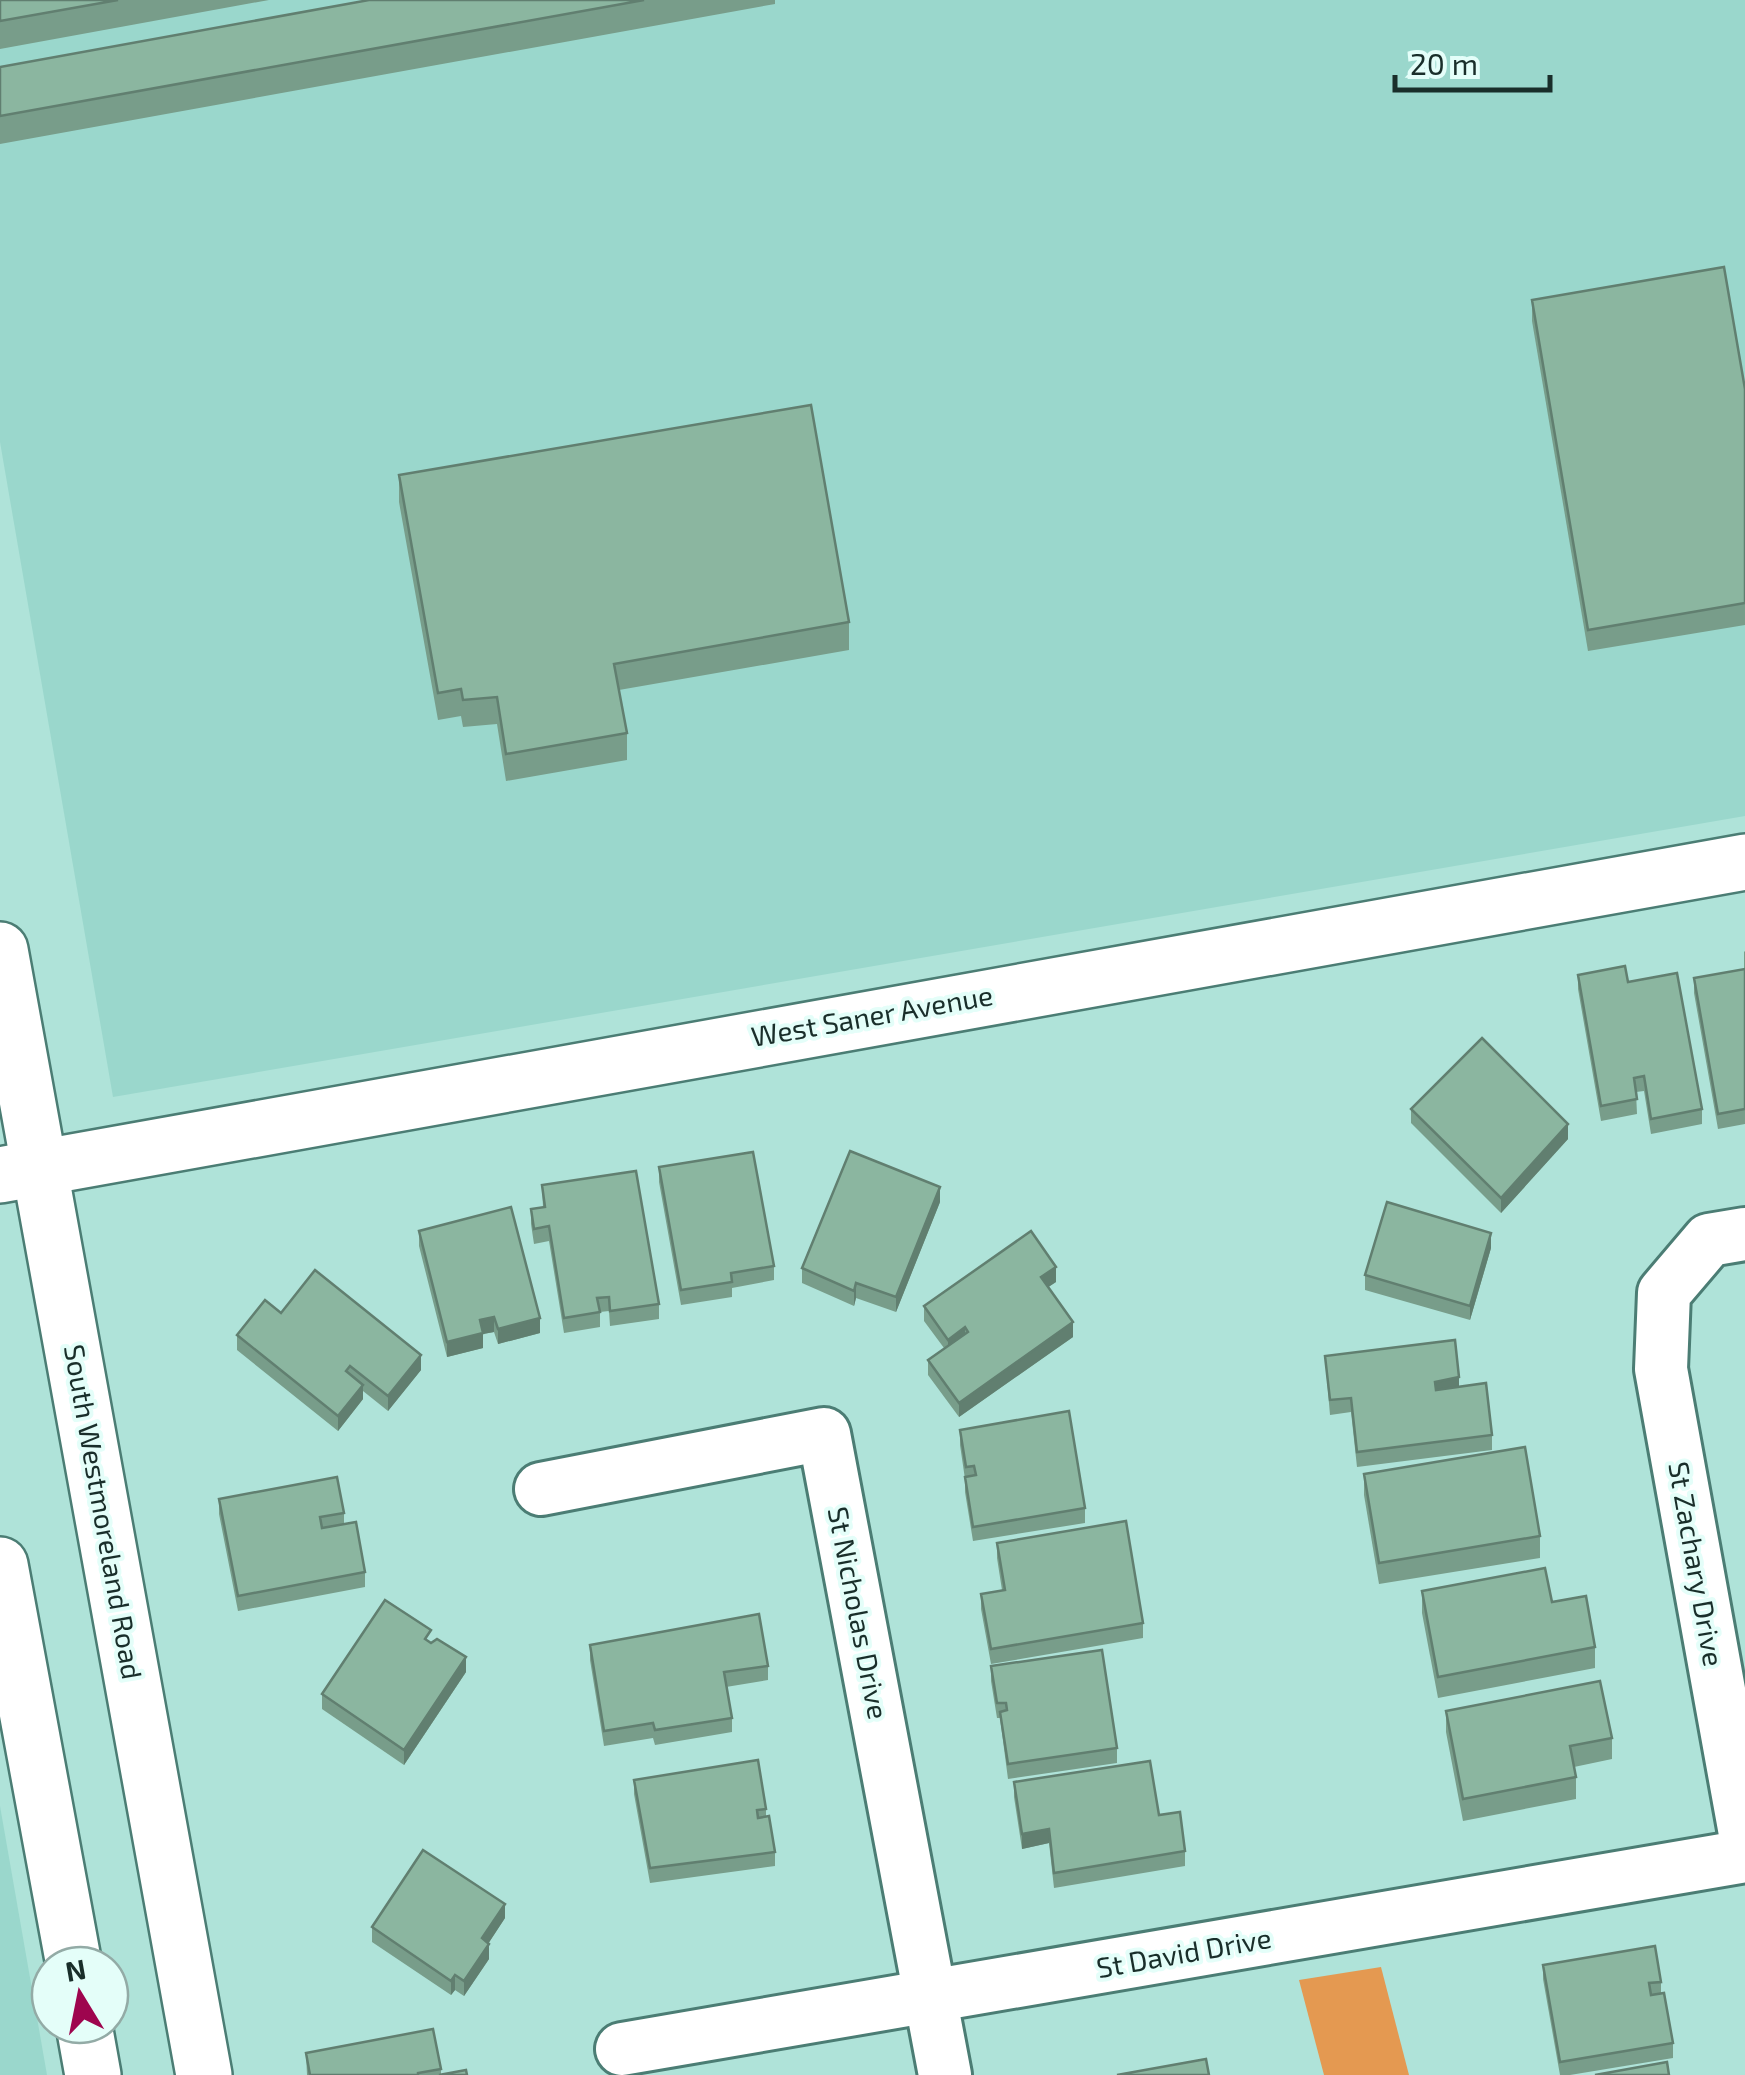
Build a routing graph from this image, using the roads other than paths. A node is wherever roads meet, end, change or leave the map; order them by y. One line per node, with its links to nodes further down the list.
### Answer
1 (1745, 862): 3 (street, West Saner Avenue)
2 (0, 950): 3 (street, South Westmoreland Road)
3 (20, 1170): 14 (street, South Westmoreland Road)
4 (1745, 1234): 7 (street, St Zachary Drive)
5 (541, 1489): 10 (street, St Nicholas Drive)
6 (0, 1565): 9 (street)
7 (1745, 1834)
8 (1745, 1856): 10 (street, St David Drive)
9 (70, 1945)
10 (931, 1996): 12 (street, St David Drive); 15 (street, St Nicholas Drive)
11 (88, 2045): 13 (street)
12 (622, 2049)
13 (93, 2075)
14 (204, 2075)
15 (945, 2075)

